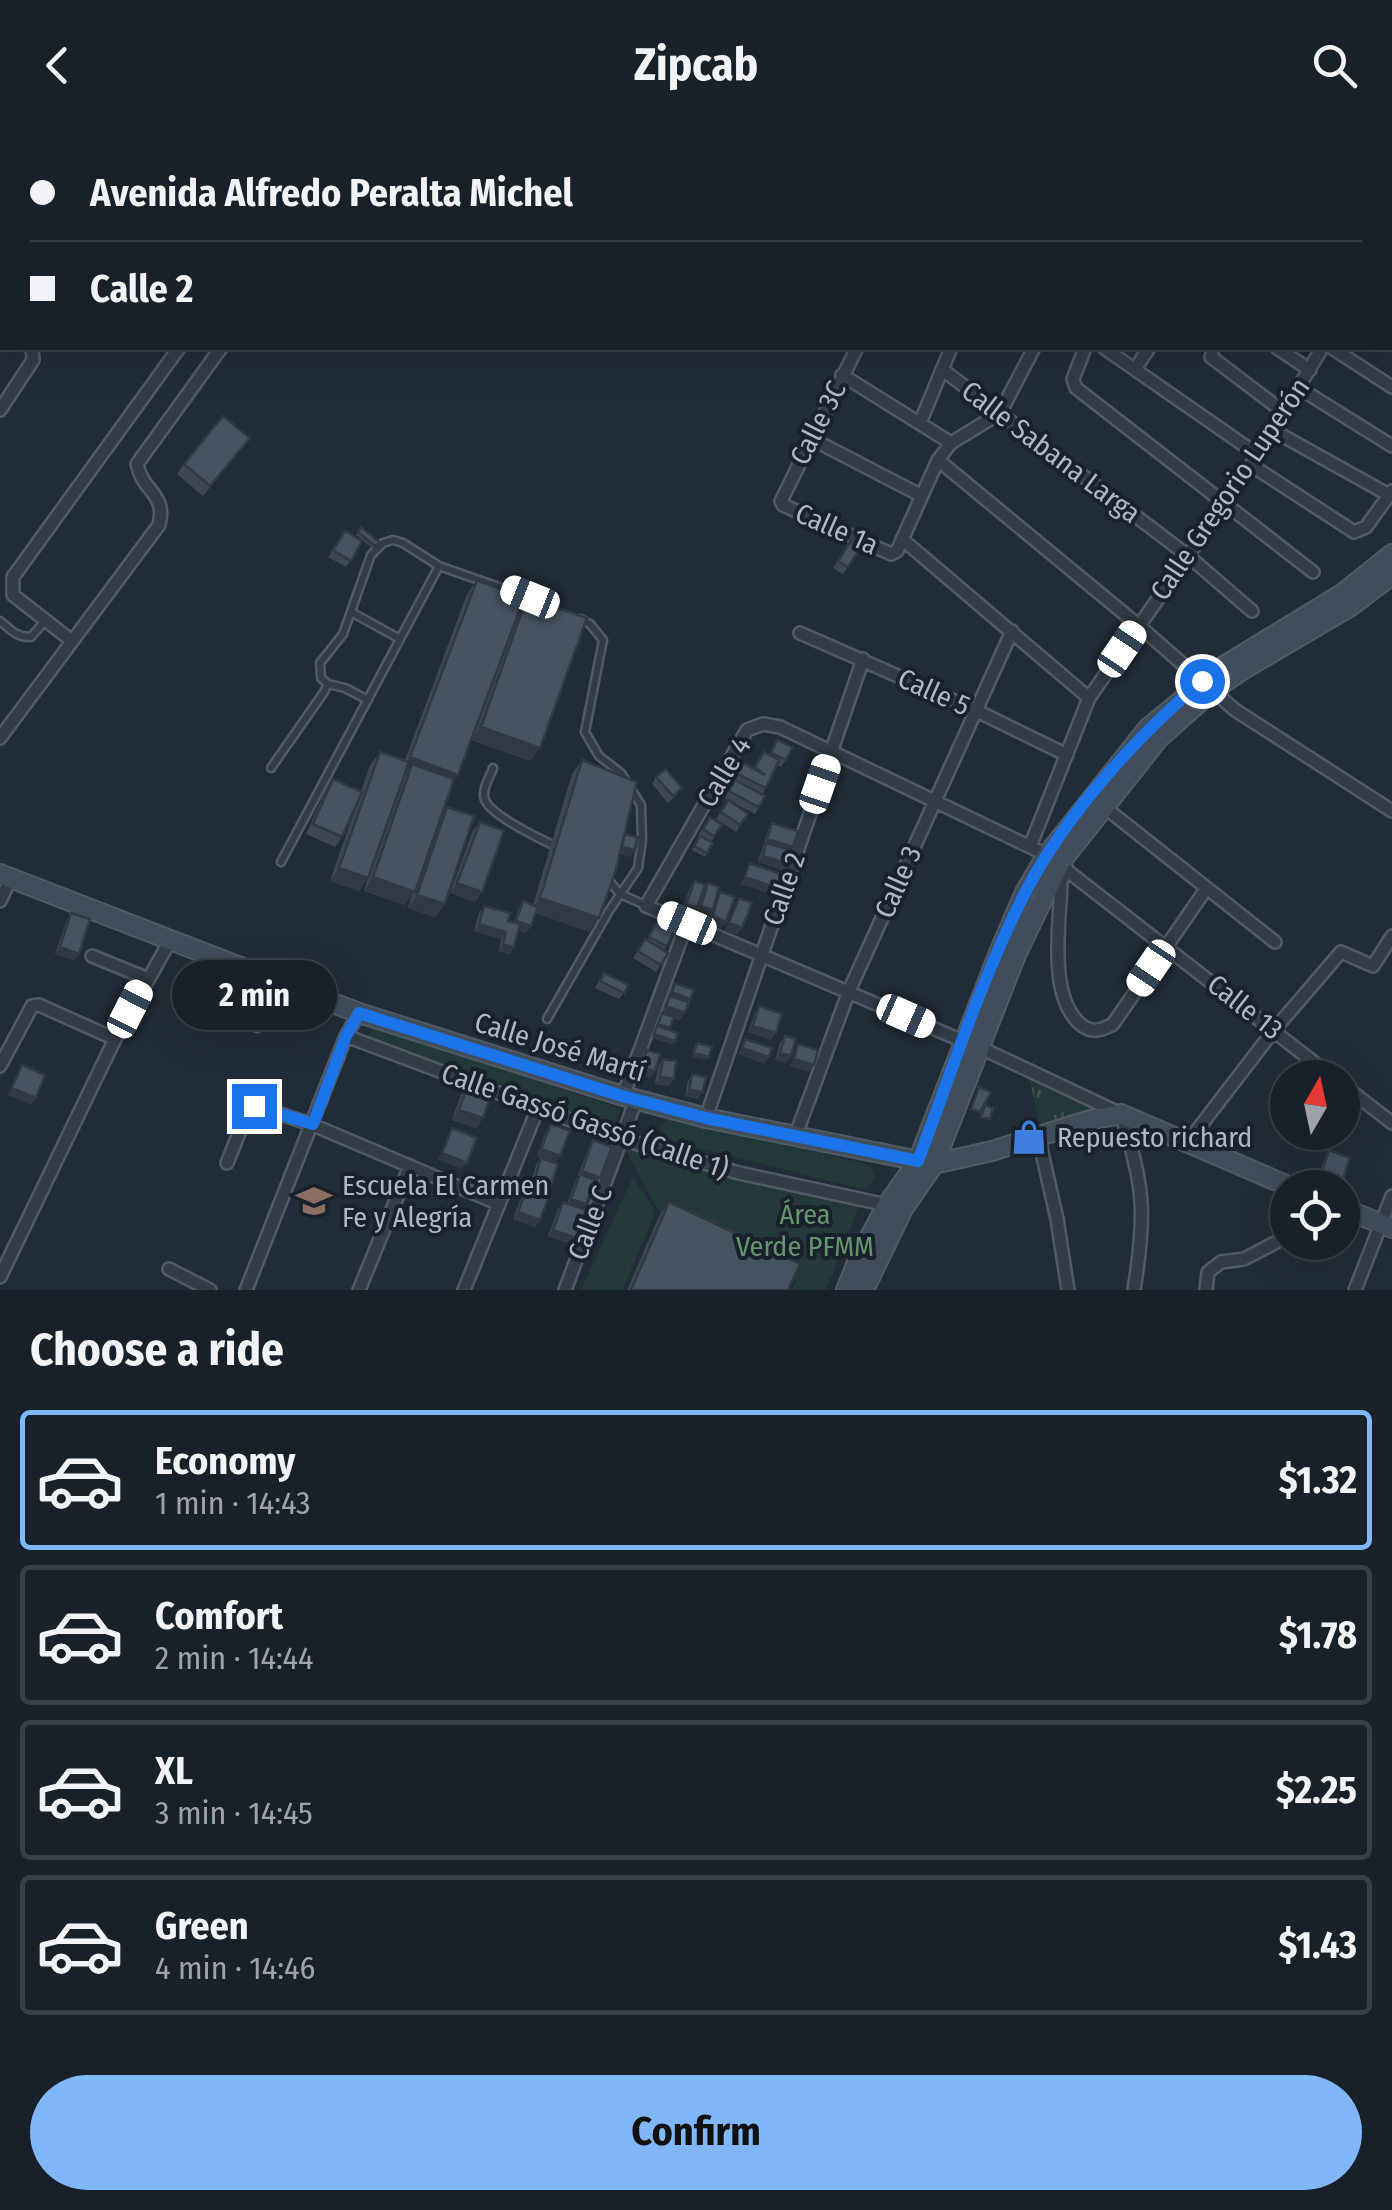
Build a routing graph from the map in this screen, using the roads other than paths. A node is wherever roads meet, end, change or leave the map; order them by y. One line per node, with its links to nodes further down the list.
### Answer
1 (32, 350): 20 (street)
2 (178, 350): 44 (street)
3 (220, 350): 50 (street)
4 (856, 350): 17 (street, Calle 3C)
5 (950, 350): 15 (street)
6 (1033, 350): 21 (street)
7 (1085, 350): 33 (street)
8 (1107, 350): 14 (street)
9 (1148, 350): 14 (street)
10 (1213, 350): 22 (street)
11 (1280, 350): 16 (street)
12 (1321, 350): 16 (street, Calle Gregorio Luperón)
13 (1335, 350): 18 (street)
14 (1135, 369): 29 (street)
15 (943, 370): 21 (street, Calle Sabana Larga); 23 (street)
16 (1310, 370): 19 (street, Calle Gregorio Luperón)
17 (842, 375): 23 (street); 25 (street, Calle 3C)
18 (1392, 387)
19 (1299, 388): 22 (street, Calle Gregorio Luperón); 27 (street)
20 (0, 410)
21 (1000, 414): 26 (street); 36 (street, Calle Sabana Larga)
22 (1285, 414): 24 (street, Calle Gregorio Luperón)
23 (920, 423): 26 (street)
24 (1274, 431): 29 (street, Calle Gregorio Luperón); 30 (street)
25 (810, 438): 31 (street); 32 (street, Calle 3C)
26 (951, 443): 28 (street)
27 (1392, 446)
28 (938, 460): 31 (street); 46 (street)
29 (1254, 460): 30 (street); 33 (street, Calle Gregorio Luperón)
30 (1391, 493)
31 (920, 495): 34 (street)
32 (781, 498): 34 (street, Calle 1a)
33 (1224, 503): 36 (street, Calle Gregorio Luperón); 38 (street)
34 (899, 545): 47 (street)
35 (1392, 554): 39 (main road)
36 (1187, 555): 41 (street, Calle Sabana Larga); 46 (street, Calle Gregorio Luperón)
37 (440, 566): 40 (lane); 42 (lane); 49 (lane)
38 (1313, 572)
39 (1383, 576): 53 (main road)
40 (538, 601)
41 (1252, 611)
42 (351, 612): 49 (lane); 52 (lane)
43 (573, 616): 72 (lane)
44 (46, 620): 45 (lane); 50 (street)
45 (0, 621)
46 (1138, 624): 53 (street); 54 (street, Calle Gregorio Luperón)
47 (1012, 631): 54 (street); 56 (street, Calle 3)
48 (800, 634): 51 (street, Calle 5)
49 (400, 639): 55 (lane)
50 (72, 640): 57 (street)
51 (862, 660): 56 (street, Calle 5); 58 (street, Calle 2)
52 (328, 684): 55 (lane); 60 (lane)
53 (1208, 686): 63 (main road); 64 (street); 68 (main road)
54 (1089, 698): 59 (street, Calle Gregorio Luperón)
55 (368, 700): 67 (lane)
56 (975, 710): 59 (street, Calle 5); 62 (street, Calle 3)
57 (0, 738)
58 (832, 750): 62 (street, Calle 4); 74 (street, Calle 4); 80 (street, Calle 2)
59 (1067, 755): 65 (street, Calle Gregorio Luperón)
60 (271, 768)
61 (494, 768): 66 (lane)
62 (935, 800): 65 (street, Calle 4); 84 (street, Calle 3)
63 (1103, 806): 68 (main road); 71 (street)
64 (1392, 811)
65 (1030, 844): 68 (street, Calle 4)
66 (563, 850)
67 (281, 862)
68 (1058, 863): 79 (street, Calle 13); 79 (street); 91 (main road)
69 (601, 870): 72 (lane)
70 (6, 876): 73 (street); 77 (main road, Calle José Martí)
71 (1206, 889): 78 (street); 79 (street)
72 (620, 894): 74 (lane); 86 (lane)
73 (0, 900)
74 (646, 906): 75 (street)
75 (687, 923): 80 (street); 94 (street, Calle C)
76 (1392, 936): 88 (street)
77 (171, 939): 82 (street); 83 (main road, Calle José Martí)
78 (1275, 942)
79 (1167, 945): 88 (street, Calle 13)
80 (762, 955): 84 (street); 98 (street, Calle 2)
81 (92, 956): 82 (street)
82 (146, 978): 90 (street)
83 (280, 981): 85 (main road, Calle José Martí); 87 (lane)
84 (849, 991): 91 (street); 103 (street, Calle 3)
85 (359, 1013): 89 (street); 94 (main road, Calle José Martí)
86 (547, 1019)
87 (257, 1028)
88 (1274, 1030): 92 (street, Calle 13); 104 (street)
89 (346, 1036): 96 (street, Calle Gassó Gassó (Calle 1)); 100 (street)
90 (115, 1039): 93 (street); 116 (street)
91 (971, 1044): 97 (street); 106 (main road)
92 (1312, 1060)
93 (0, 1066)
94 (629, 1098): 98 (main road, Calle José Martí); 102 (street, Calle C)
95 (1360, 1098): 99 (street)
96 (538, 1108): 102 (street, Calle Gassó Gassó (Calle 1)); 110 (street)
97 (1121, 1114): 101 (main road, Calle José Martí); 104 (main road); 125 (street)
98 (706, 1118): 103 (main road, Calle José Martí)
99 (1392, 1123)
100 (313, 1124): 105 (street); 107 (street); 118 (street)
101 (1038, 1135): 106 (main road, Calle José Martí); 124 (street)
102 (622, 1138): 111 (street, Calle Gassó Gassó (Calle 1)); 121 (street, Calle C)
103 (795, 1138): 106 (main road, Calle José Martí)
104 (1188, 1142): 108 (main road)
105 (227, 1163)
106 (926, 1163): 111 (main road); 123 (main road)
107 (410, 1166): 110 (street); 119 (street)
108 (1270, 1178)
109 (1392, 1196): 113 (street)
110 (499, 1204): 120 (street)
111 (888, 1205): 122 (main road)
112 (1360, 1215): 113 (main road)
113 (1386, 1226): 127 (street)
114 (1270, 1245): 126 (street)
115 (170, 1270): 117 (street)
116 (0, 1277)
117 (210, 1290)
118 (246, 1290)
119 (358, 1290)
120 (464, 1290)
121 (564, 1290)
122 (846, 1290)
123 (864, 1290)
124 (1068, 1290)
125 (1134, 1290)
126 (1206, 1290)
127 (1354, 1290)

